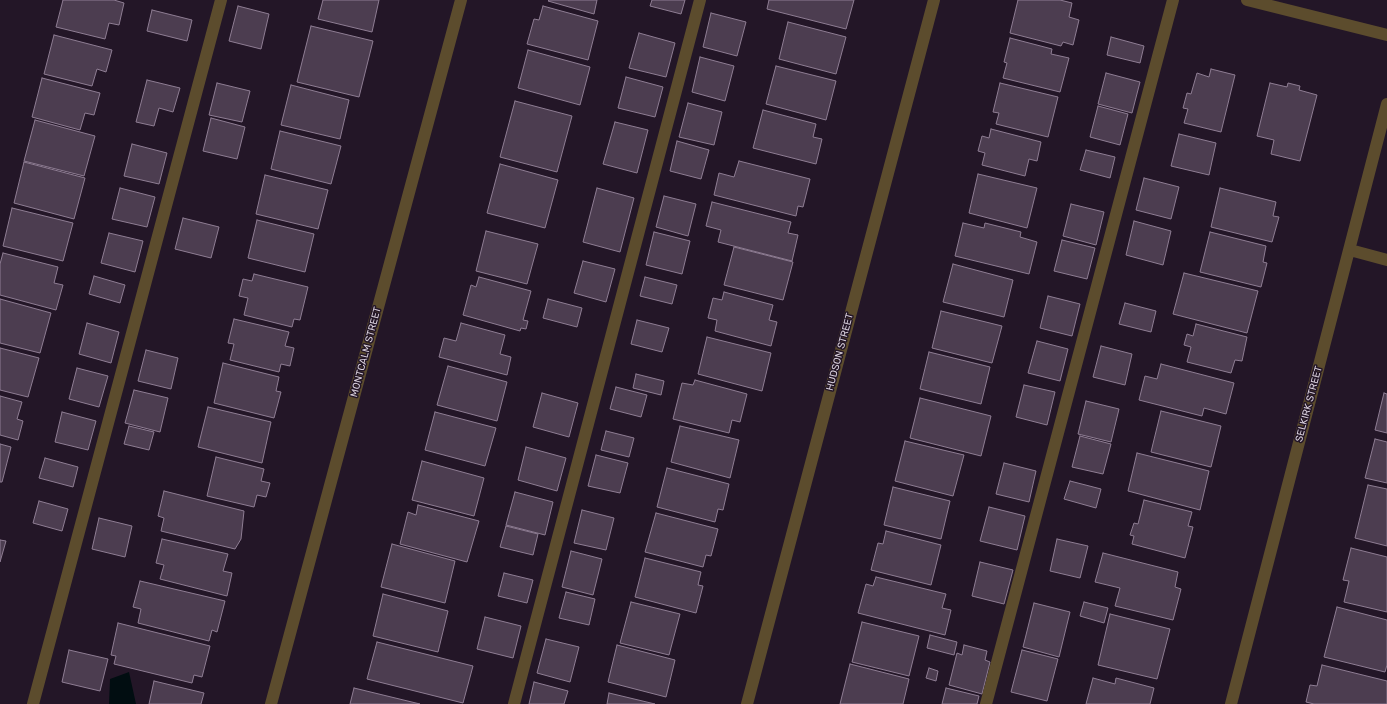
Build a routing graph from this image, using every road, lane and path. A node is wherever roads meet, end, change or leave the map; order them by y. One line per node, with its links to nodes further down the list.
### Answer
1 (221, 0): 11 (street)
2 (461, 0): 12 (street, MONTCALM STREET)
3 (700, 0): 13 (street)
4 (934, 0): 14 (street, HUDSON STREET)
5 (1173, 0): 15 (street)
6 (1247, 0): 7 (street)
7 (1387, 35)
8 (1387, 104): 9 (street, SELKIRK STREET)
9 (1350, 250): 10 (street); 16 (street, SELKIRK STREET)
10 (1387, 260)
11 (33, 704)
12 (272, 704)
13 (514, 704)
14 (747, 704)
15 (986, 704)
16 (1231, 704)

